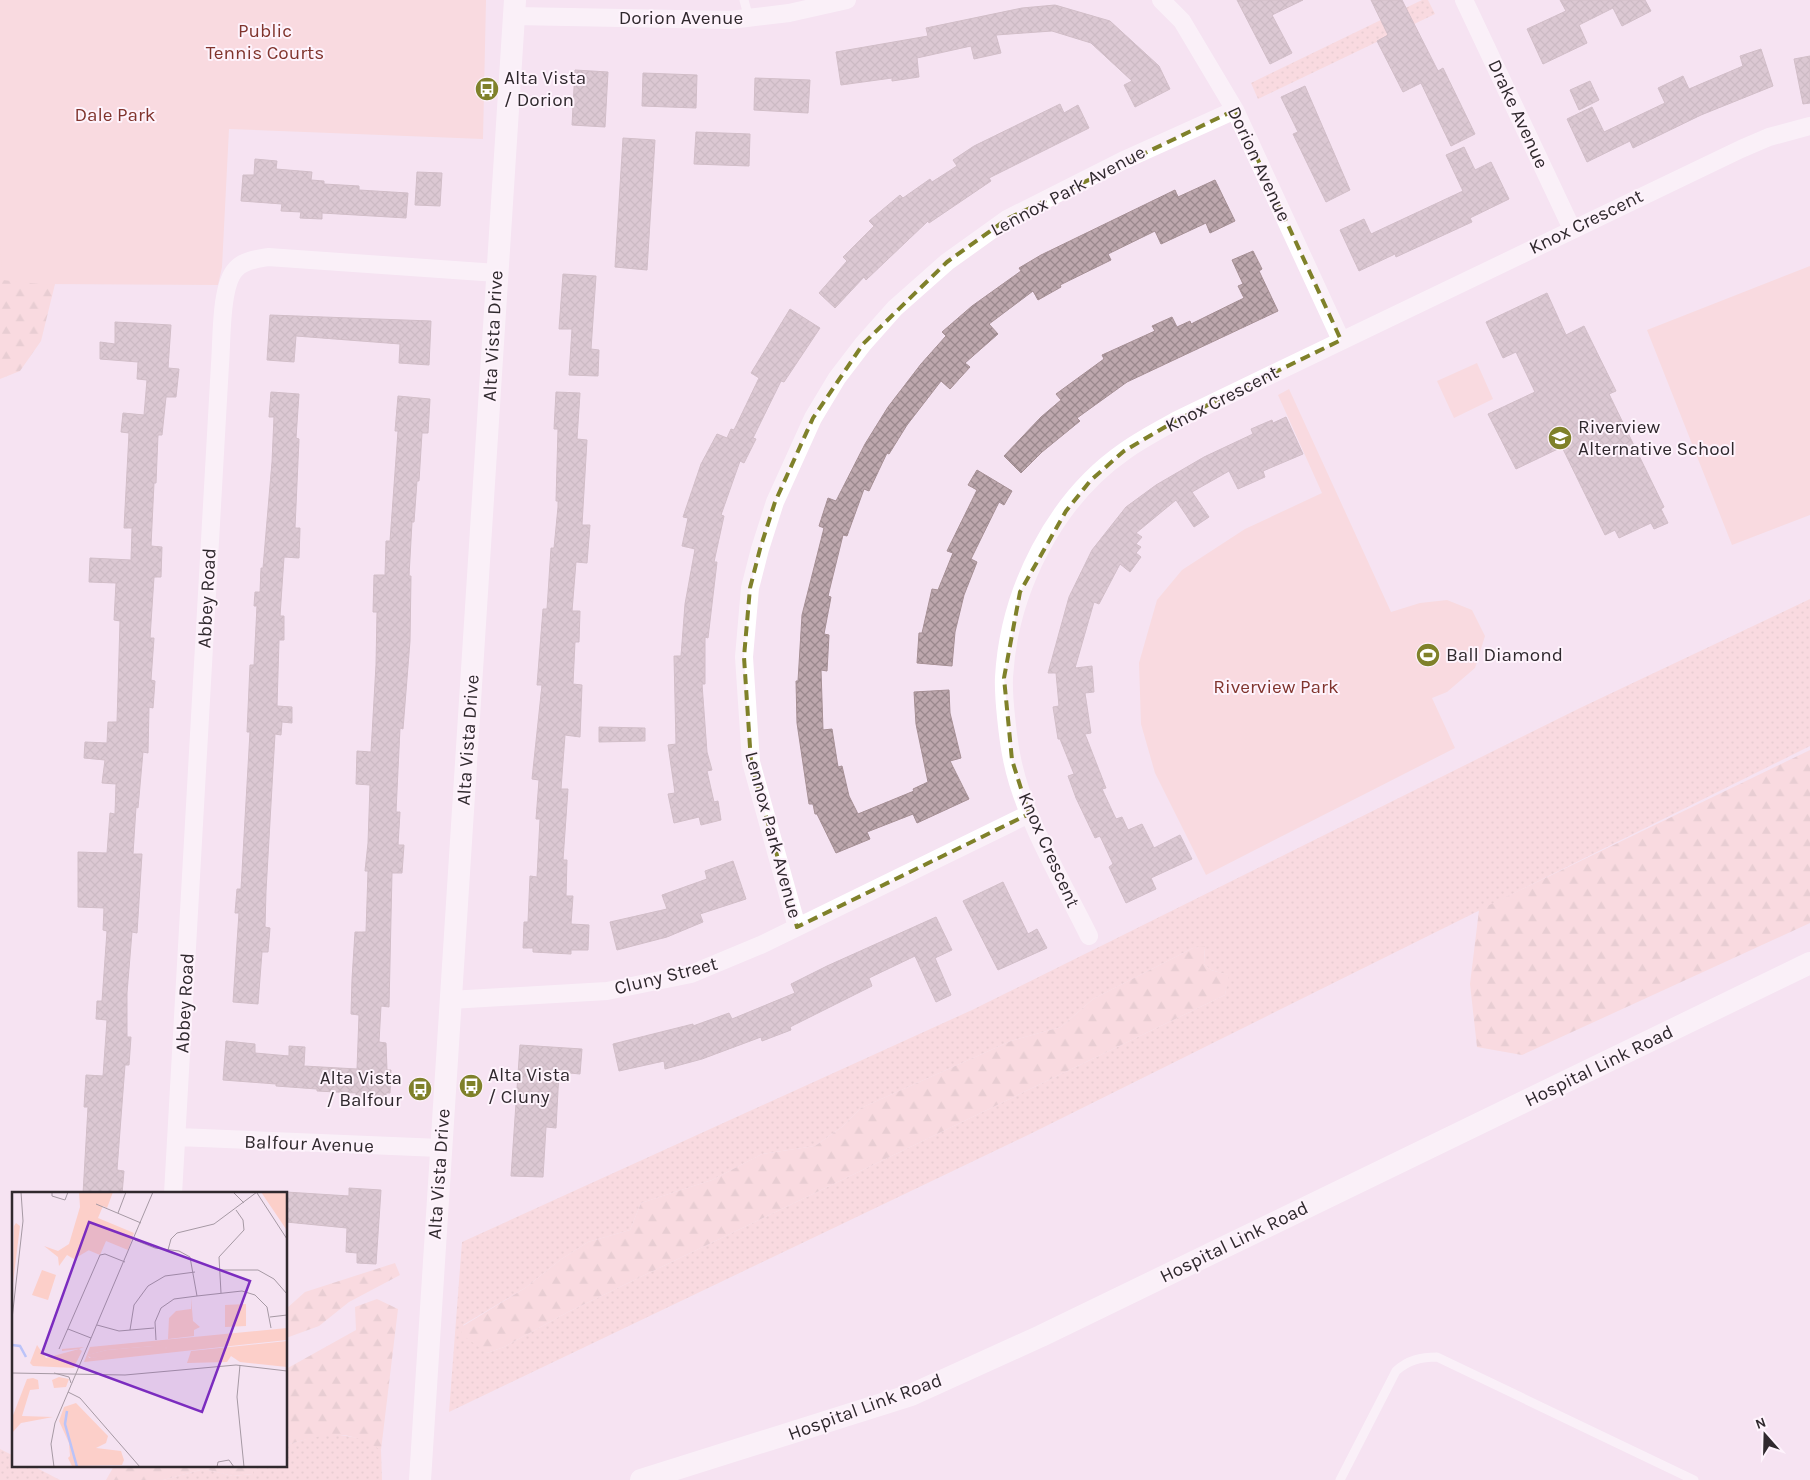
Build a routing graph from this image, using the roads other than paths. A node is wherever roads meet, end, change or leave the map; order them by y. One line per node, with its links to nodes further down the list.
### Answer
1 (744, 0): 6 (lane)
2 (847, 0): 6 (street, Dorion Avenue)
3 (1160, 0): 7 (street, Dorion Avenue)
4 (1465, 0): 9 (street, Drake Avenue)
5 (514, 8): 6 (street, Dorion Avenue); 10 (street, Alta Vista Drive)
6 (749, 19)
7 (1235, 110): 11 (street, Dorion Avenue); 13 (street, Lennox Park Avenue)
8 (1810, 126): 9 (street, Knox Crescent)
9 (1572, 229): 11 (street, Knox Crescent)
10 (496, 273): 16 (street, Alta Vista Drive); 17 (street, Abbey Road)
11 (1341, 340): 12 (street, Knox Crescent)
12 (1029, 814): 13 (street, Cluny Street); 14 (street, Knox Crescent)
13 (797, 927): 16 (street, Cluny Street)
14 (1088, 936)
15 (1810, 963): 21 (street, Hospital Link Road)
16 (450, 1000): 18 (street, Alta Vista Drive)
17 (178, 1137): 18 (street, Balfour Avenue); 19 (street, Abbey Road)
18 (440, 1148): 20 (street, Alta Vista Drive)
19 (173, 1192)
20 (420, 1480)
21 (641, 1480)
22 (1340, 1480): 23 (lane)
23 (1694, 1480)

